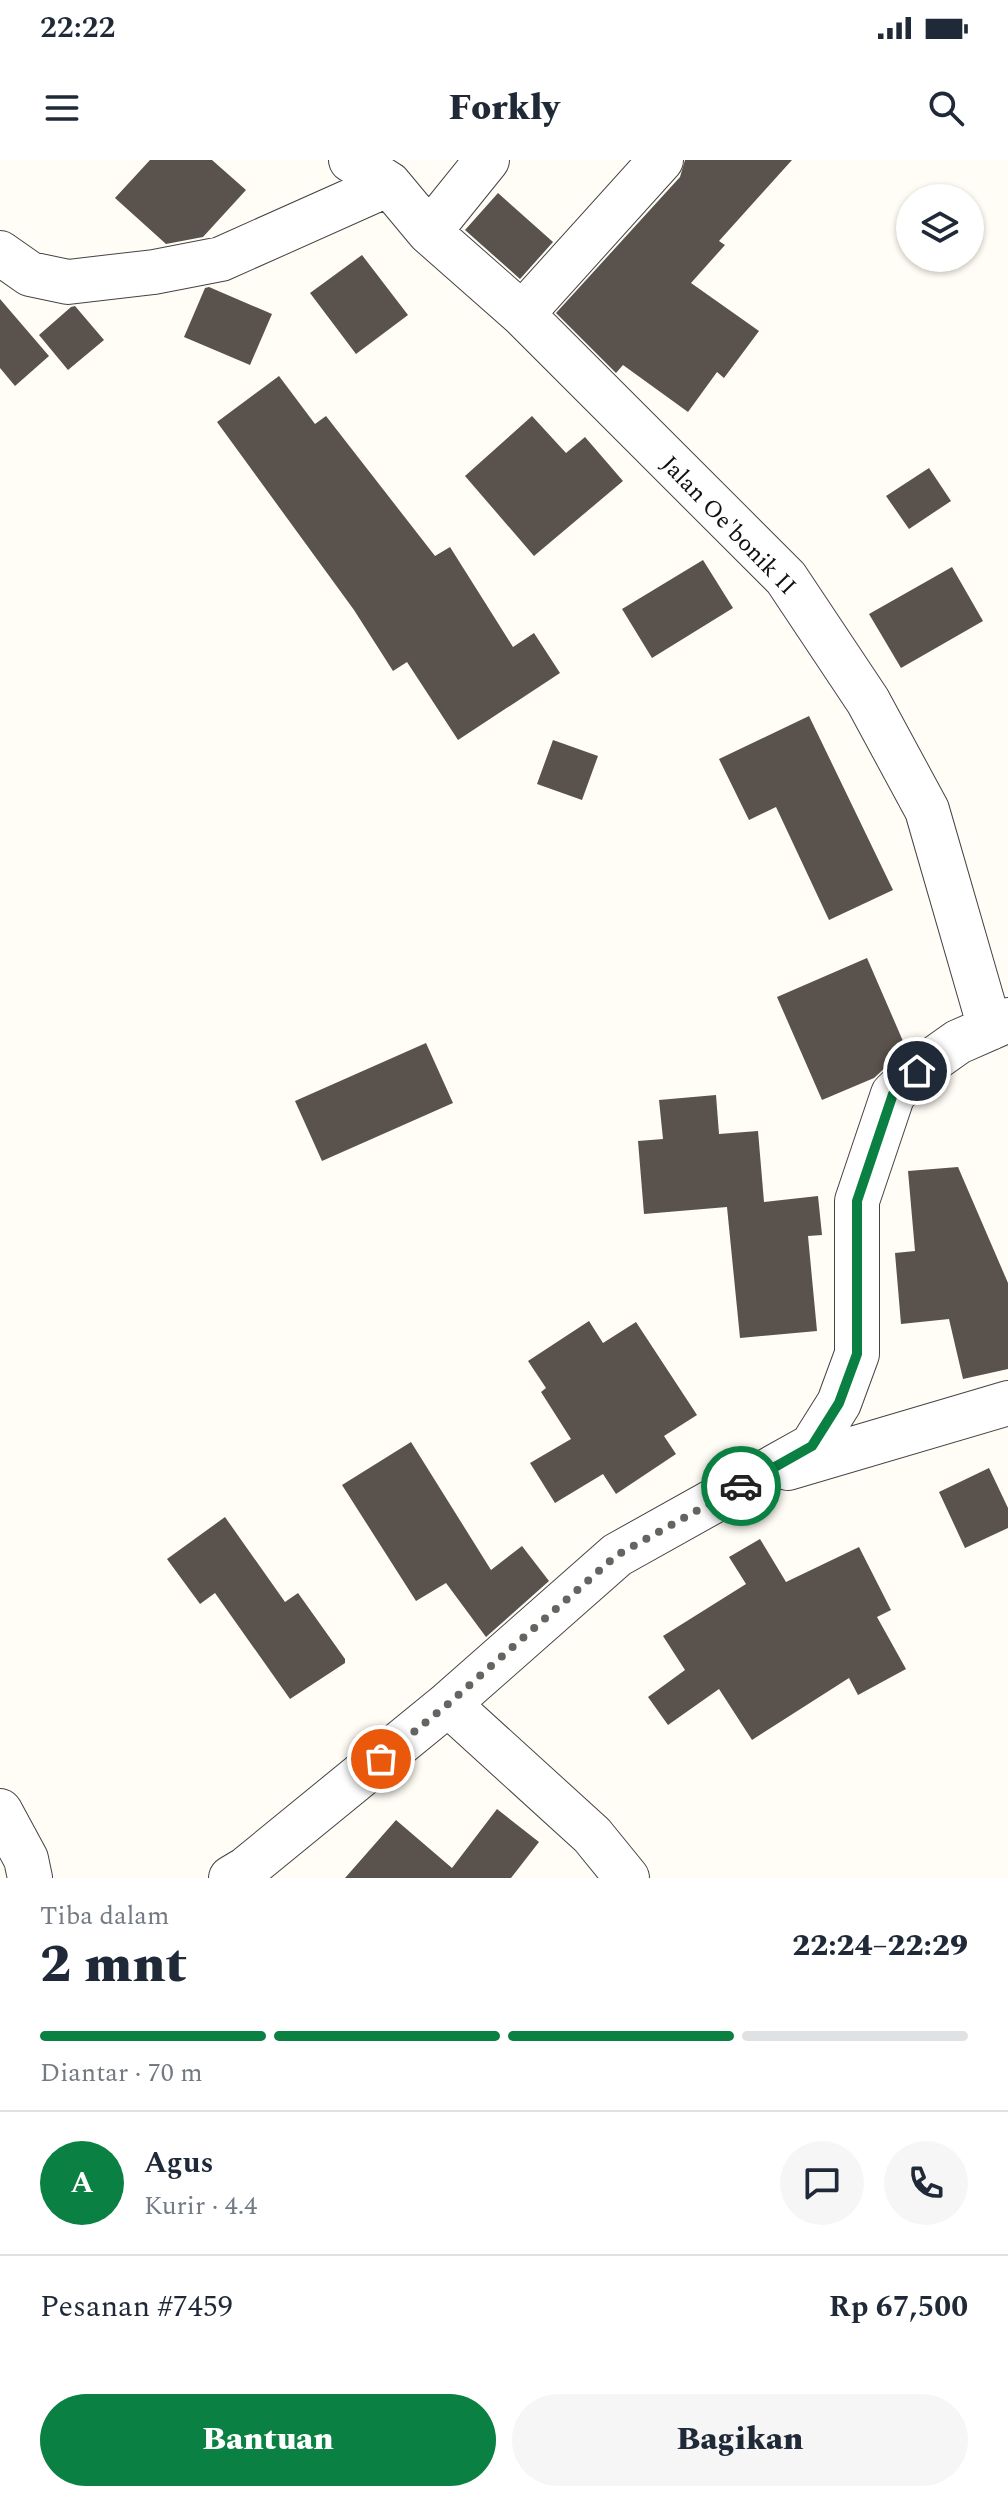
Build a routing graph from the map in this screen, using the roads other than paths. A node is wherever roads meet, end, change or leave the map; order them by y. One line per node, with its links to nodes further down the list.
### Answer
1 (351, 160): 4 (street, Jalan Oe'bonik II)
2 (487, 160): 5 (street)
3 (661, 160): 7 (street)
4 (389, 184): 5 (street, Jalan Oe'bonik II); 6 (street)
5 (429, 232): 7 (street, Jalan Oe'bonik II)
6 (0, 253)
7 (522, 314): 8 (street, Jalan Oe'bonik II)
8 (999, 1024): 10 (street)
9 (1008, 1403): 10 (street)
10 (759, 1477): 11 (street)
11 (448, 1704): 14 (street); 15 (street)
12 (0, 1811): 13 (street)
13 (30, 1878)
14 (231, 1878)
15 (627, 1878)

